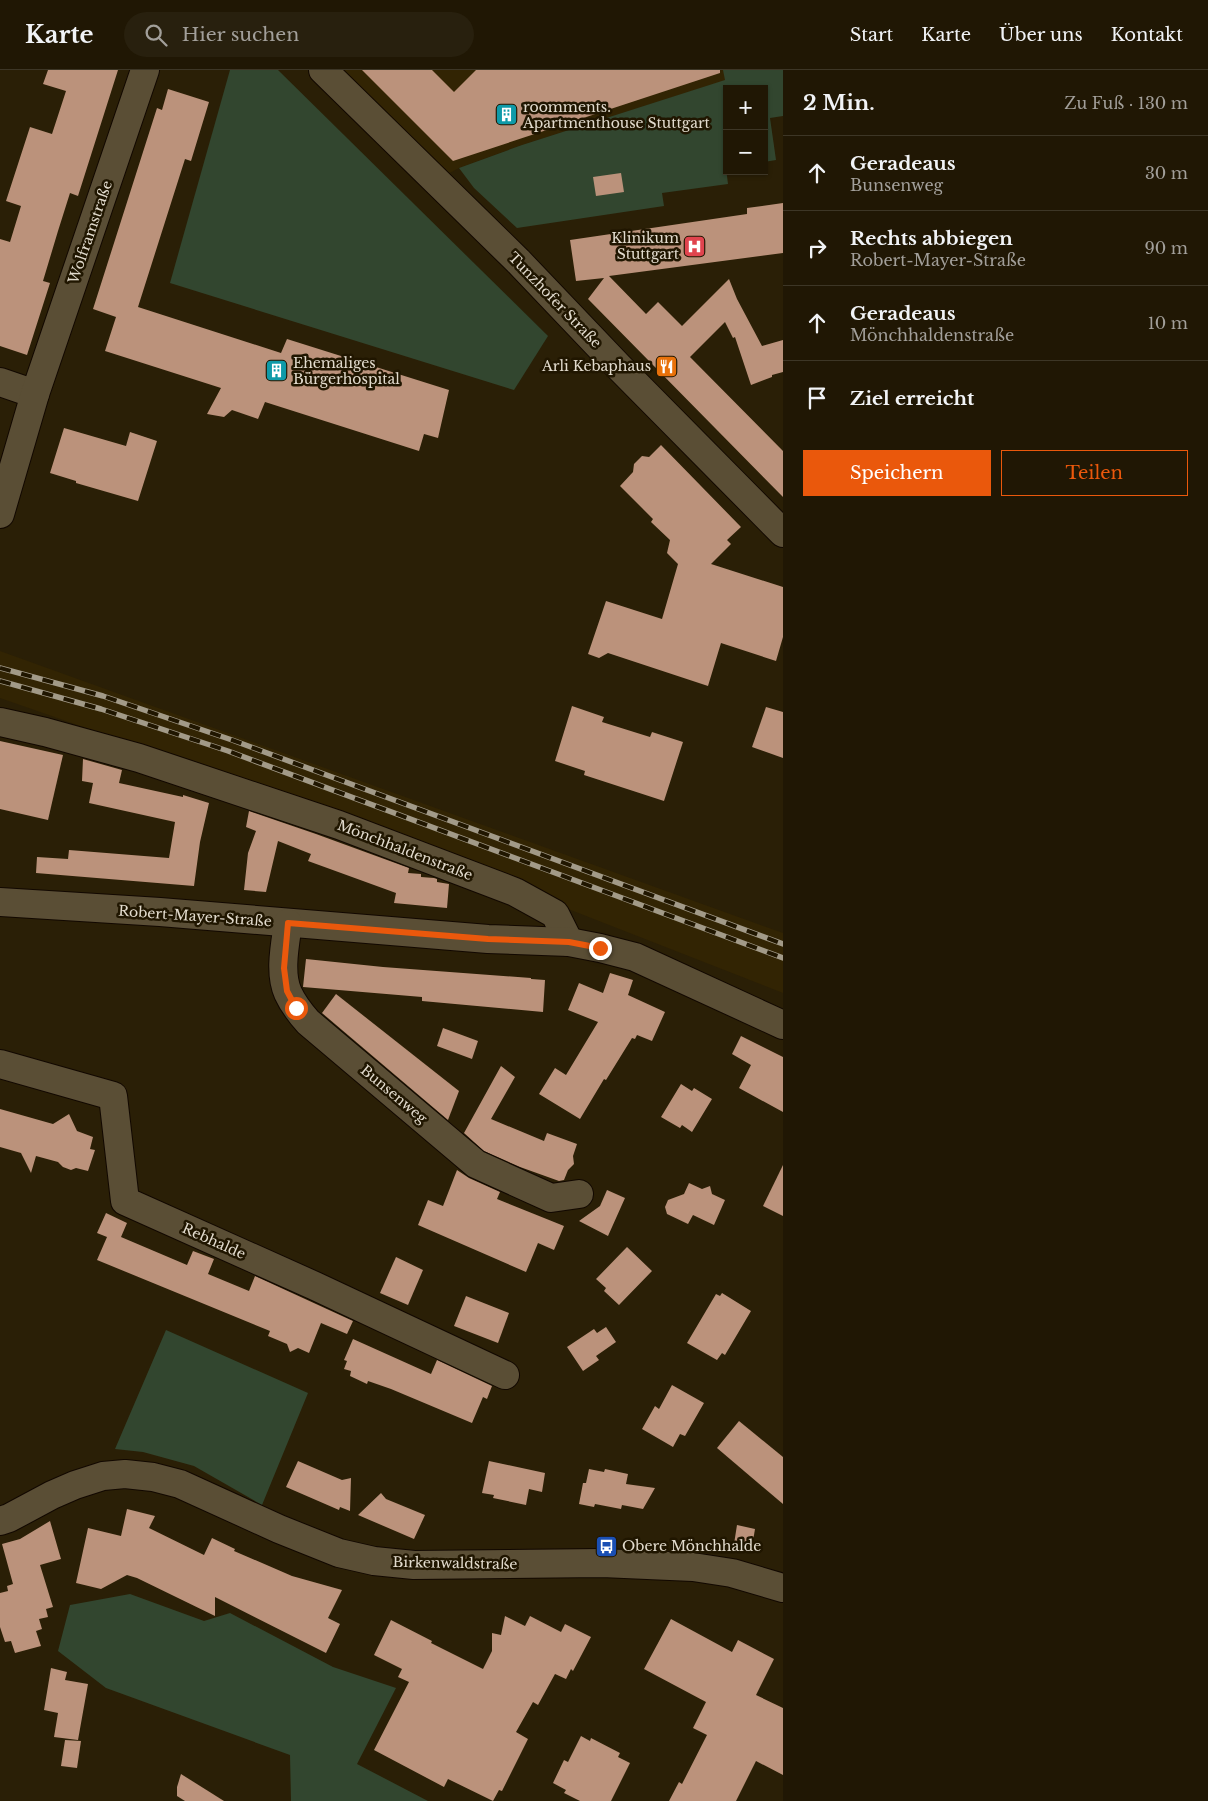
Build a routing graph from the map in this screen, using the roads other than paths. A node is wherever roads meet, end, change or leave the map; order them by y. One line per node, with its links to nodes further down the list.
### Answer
1 (145, 70): 4 (street, Wolframstraße)
2 (324, 70): 6 (street, Tunzhofer Straße)
3 (0, 382): 4 (street)
4 (35, 394): 5 (street, Wolframstraße)
5 (0, 514)
6 (783, 533)
7 (0, 722): 10 (street, Mönchhaldenstraße)
8 (0, 902): 9 (street, Robert-Mayer-Straße)
9 (288, 923): 10 (street, Robert-Mayer-Straße); 13 (street, Bunsenweg)
10 (569, 942): 11 (street)
11 (783, 1025)
12 (0, 1064): 14 (street, Rebhalde)
13 (579, 1194)
14 (505, 1375)
15 (0, 1521): 16 (street, Birkenwaldstraße)
16 (783, 1588)

